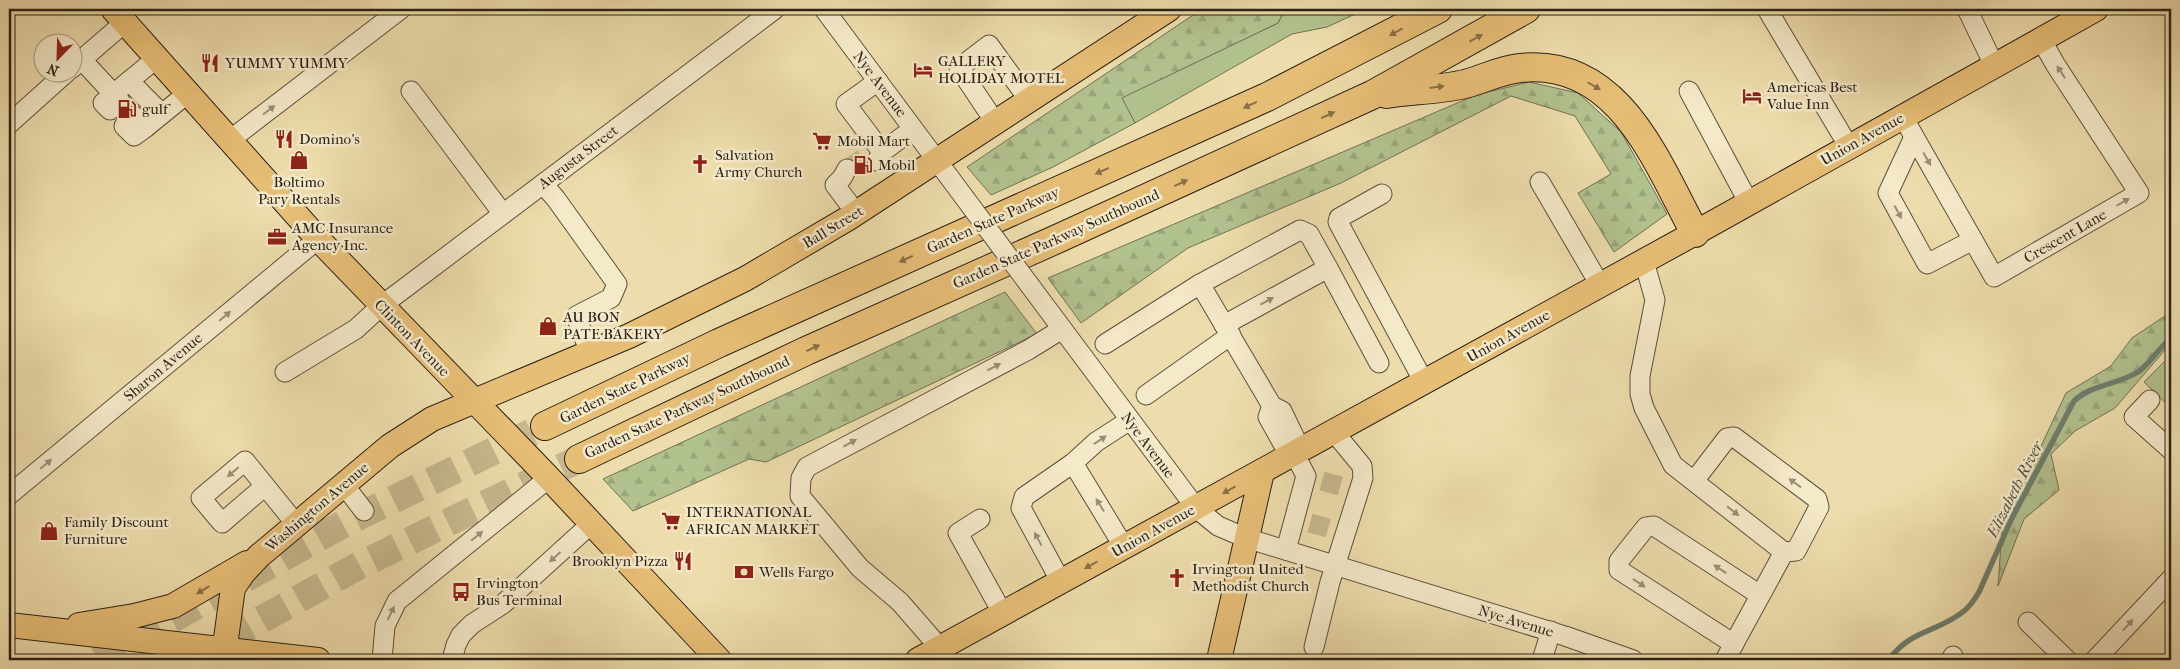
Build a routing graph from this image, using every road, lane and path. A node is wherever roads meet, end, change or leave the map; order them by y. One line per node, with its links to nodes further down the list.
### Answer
1 (401, 9): 30 (street, one-way to 1)
2 (775, 9): 35 (street, Augusta Street)
3 (824, 9): 18 (street, Nye Avenue)
4 (1169, 9): 23 (main road, Ball Street)
5 (1438, 9): 59 (highway, Garden State Parkway, one-way to 59)
6 (1526, 9): 22 (highway, Garden State Parkway Southbound, one-way to 6)
7 (1767, 9): 31 (street)
8 (1966, 9): 14 (street)
9 (2096, 9): 11 (main road, Union Avenue)
10 (119, 16): 12 (street); 13 (main road, Clinton Avenue)
11 (2041, 39): 14 (main road, Union Avenue); 42 (street, Crescent Lane, one-way to 11)
12 (82, 58)
13 (157, 58): 16 (street); 21 (main road, Clinton Avenue)
14 (1994, 65): 28 (main road, Union Avenue)
15 (82, 69): 16 (street)
16 (129, 80): 24 (street)
17 (57, 82): 27 (street)
18 (878, 82): 29 (street, Nye Avenue); 29 (street)
19 (412, 91): 39 (street)
20 (1690, 91): 37 (street)
21 (188, 93): 24 (street); 30 (main road, Clinton Avenue)
22 (1372, 95): 40 (highway, one-way to 40); 63 (highway, Garden State Parkway Southbound, one-way to 22)
23 (1028, 100): 25 (main road, Ball Street); 25 (street)
24 (162, 114): 26 (street)
25 (995, 122): 32 (main road, Ball Street)
26 (134, 123)
27 (9, 124)
28 (1908, 127): 31 (main road, Union Avenue); 42 (street, Crescent Lane, one-way to 42); 42 (street, one-way to 42)
29 (913, 129): 32 (street, Nye Avenue)
30 (230, 140): 41 (main road, Clinton Avenue)
31 (1849, 147): 37 (main road, Union Avenue)
32 (936, 160): 38 (main road, Ball Street); 48 (street, Nye Avenue, bridge)
33 (848, 175): 38 (street)
34 (1540, 182): 46 (street)
35 (543, 184): 39 (street, Augusta Street); 51 (street)
36 (1382, 194): 54 (street)
37 (1750, 202): 40 (main road, Union Avenue)
38 (856, 213): 51 (main road, Ball Street)
39 (503, 214): 47 (street, Augusta Street)
40 (1695, 233): 43 (main road, Union Avenue)
41 (318, 239): 47 (main road, Clinton Avenue); 70 (street, Sharon Avenue, one-way to 41)
42 (1973, 240)
43 (1644, 262): 46 (main road, Union Avenue); 67 (street)
44 (1328, 268): 45 (street); 49 (street, one-way to 44); 52 (street)
45 (1200, 284): 49 (street); 50 (street)
46 (1600, 285): 54 (main road, Union Avenue)
47 (381, 306): 53 (street, Augusta Street); 56 (main road, Clinton Avenue)
48 (1062, 329): 58 (street, Nye Avenue); 92 (street, one-way to 48)
49 (1227, 330): 55 (street); 62 (street)
50 (1105, 344)
51 (590, 353): 56 (main road, Ball Street)
52 (1379, 363)
53 (285, 372)
54 (1424, 382): 60 (main road, Union Avenue)
55 (1146, 395)
56 (473, 400): 66 (main road, Clinton Avenue); 68 (main road, Washington Avenue)
57 (2150, 400): 61 (street)
58 (1130, 420): 64 (street, one-way to 58); 71 (street, Nye Avenue)
59 (545, 426)
60 (1334, 432): 62 (main road, Union Avenue); 81 (street)
61 (2171, 450)
62 (1293, 451): 65 (main road, Union Avenue); 78 (street)
63 (579, 459)
64 (1074, 463): 77 (street, one-way to 64); 83 (street, one-way to 64)
65 (1262, 472): 71 (main road, Union Avenue, one-way to 71); 76 (main road)
66 (548, 478): 75 (main road, Clinton Avenue); 96 (street, one-way to 66)
67 (1694, 481): 79 (street, one-way to 79); 79 (street, one-way to 67)
68 (344, 485): 72 (street); 74 (main road, Washington Avenue)
69 (265, 486): 74 (street)
70 (9, 496)
71 (1196, 508): 76 (street, Nye Avenue); 77 (main road, Union Avenue)
72 (364, 510)
73 (980, 519): 85 (street)
74 (296, 524): 80 (main road, Washington Avenue)
75 (591, 524): 86 (main road, Clinton Avenue); 97 (street, one-way to 97)
76 (1246, 538): 78 (street, Nye Avenue); 101 (main road)
77 (1124, 547): 83 (main road, Union Avenue, one-way to 83)
78 (1286, 550): 81 (street, Nye Avenue)
79 (1784, 552): 84 (street)
80 (259, 556): 89 (main road, one-way to 89); 94 (main road, Washington Avenue)
81 (1336, 566): 90 (street, Nye Avenue); 91 (street)
82 (2171, 579): 105 (street, one-way to 82)
83 (1061, 582): 85 (main road, Union Avenue)
84 (1760, 595): 93 (street); 93 (street, one-way to 93)
85 (1003, 614): 92 (main road, Union Avenue)
86 (682, 622): 98 (main road, Clinton Avenue); 99 (main road)
87 (2028, 622): 104 (street)
88 (9, 625): 89 (main road)
89 (43, 629): 94 (main road)
90 (1551, 631): 102 (street); 103 (street, Nye Avenue)
91 (1314, 647)
92 (940, 648): 100 (main road, Union Avenue)
93 (1730, 652)
94 (223, 655): 95 (main road)
95 (318, 660)
96 (382, 660)
97 (452, 660)
98 (719, 660)
99 (738, 660)
100 (918, 660)
101 (1218, 660)
102 (1542, 660)
103 (1633, 660)
104 (2067, 660)
105 (2095, 660)

